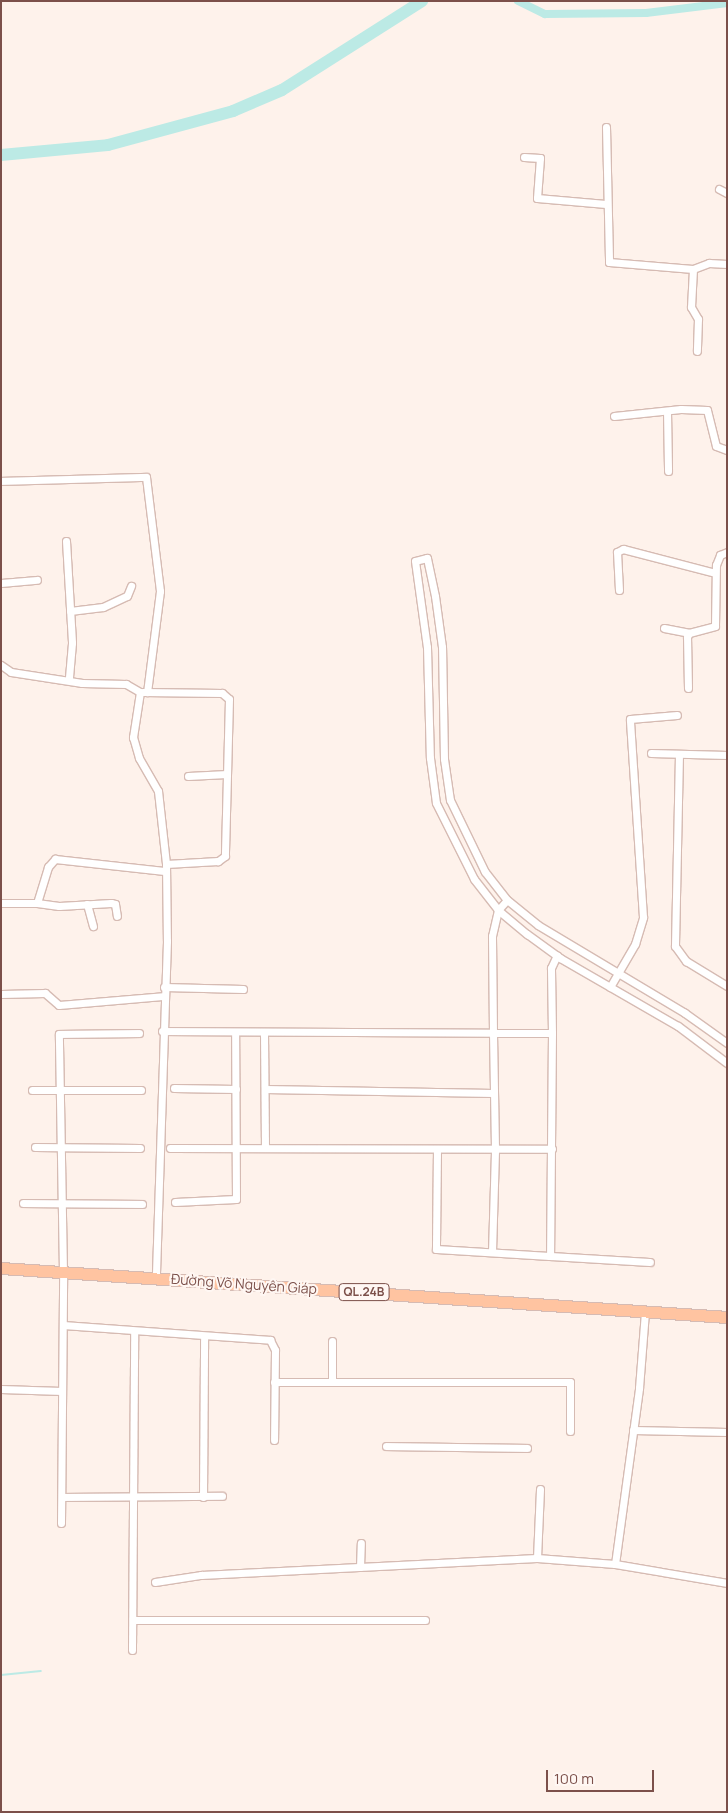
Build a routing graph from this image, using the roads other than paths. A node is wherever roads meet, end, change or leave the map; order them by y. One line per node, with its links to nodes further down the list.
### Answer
1 (606, 127): 5 (street)
2 (524, 158): 5 (street)
3 (719, 189): 4 (street)
4 (727, 193)
5 (606, 204): 7 (street)
6 (727, 264): 7 (street)
7 (693, 269): 8 (street)
8 (697, 351)
9 (667, 411): 10 (street); 11 (street); 12 (street)
10 (614, 416)
11 (727, 450)
12 (668, 470)
13 (1, 481): 27 (street)
14 (66, 542): 21 (street)
15 (727, 552): 16 (street)
16 (715, 573): 20 (street); 23 (street)
17 (37, 580): 18 (street)
18 (1, 584)
19 (131, 586): 21 (street)
20 (619, 590)
21 (70, 611): 25 (street)
22 (664, 628): 23 (street)
23 (690, 633): 26 (street)
24 (1, 665): 25 (street)
25 (69, 678): 27 (street)
26 (688, 688)
27 (143, 692): 32 (street); 34 (street)
28 (677, 715): 43 (street)
29 (651, 753): 30 (street)
30 (678, 754): 31 (street); 45 (street)
31 (727, 755)
32 (227, 774): 33 (street); 34 (street)
33 (188, 776)
34 (165, 867): 37 (street); 46 (street)
35 (507, 900): 39 (street); 39 (street); 43 (street)
36 (1, 903): 37 (street)
37 (37, 903): 38 (street)
38 (87, 904): 40 (street); 41 (street)
39 (498, 910): 42 (street); 54 (street)
40 (117, 916)
41 (93, 926)
42 (557, 956): 44 (street); 55 (street)
43 (616, 974): 44 (street); 56 (street)
44 (610, 986): 58 (street)
45 (727, 986)
46 (164, 987): 47 (street); 49 (street)
47 (243, 989)
48 (1, 994): 49 (street)
49 (163, 996): 50 (street)
50 (162, 1031): 52 (street); 85 (street)
51 (140, 1033): 64 (street)
52 (235, 1033): 53 (street); 61 (street)
53 (264, 1033): 54 (street); 62 (street)
54 (493, 1033): 55 (street); 66 (street)
55 (552, 1033): 75 (street)
56 (727, 1043)
57 (727, 1049): 58 (street)
58 (720, 1056): 59 (street)
59 (727, 1063)
60 (174, 1088): 61 (street)
61 (236, 1089): 69 (street)
62 (264, 1089): 66 (street); 67 (street)
63 (32, 1090): 64 (street)
64 (60, 1090): 65 (street); 70 (street)
65 (141, 1090)
66 (493, 1093): 73 (street)
67 (264, 1146): 69 (street); 74 (street)
68 (35, 1147): 70 (street)
69 (237, 1147): 72 (street); 76 (street)
70 (61, 1148): 71 (street); 78 (street)
71 (140, 1148)
72 (170, 1148)
73 (495, 1148): 74 (street); 75 (street); 80 (street)
74 (437, 1149): 80 (street)
75 (552, 1150): 81 (street)
76 (175, 1202)
77 (22, 1203): 78 (street)
78 (62, 1203): 79 (street); 84 (street)
79 (142, 1204)
80 (492, 1252): 81 (street)
81 (550, 1256): 82 (street)
82 (650, 1262)
83 (1, 1268): 84 (main road, Đường Võ Nguyên Giáp / QL.24B)
84 (63, 1272): 85 (main road, Đường Võ Nguyên Giáp / QL.24B); 88 (street)
85 (156, 1278): 86 (main road, Đường Võ Nguyên Giáp / QL.24B)
86 (645, 1311): 87 (main road, Đường Võ Nguyên Giáp / QL.24B); 96 (street)
87 (727, 1317)
88 (63, 1326): 89 (street); 95 (street)
89 (134, 1332): 90 (street); 105 (street)
90 (204, 1336): 92 (street); 106 (street)
91 (332, 1341): 93 (street)
92 (274, 1382): 93 (street); 99 (street)
93 (332, 1382): 97 (street)
94 (1, 1389): 95 (street)
95 (62, 1391): 104 (street)
96 (633, 1430): 98 (street); 110 (street)
97 (570, 1431)
98 (727, 1432)
99 (274, 1440)
100 (386, 1446): 101 (street)
101 (527, 1448)
102 (540, 1489): 109 (street)
103 (222, 1496): 106 (street)
104 (62, 1497): 105 (street); 107 (street)
105 (133, 1497): 106 (street); 114 (street)
106 (203, 1497)
107 (61, 1523)
108 (361, 1543): 111 (street)
109 (537, 1558): 110 (street); 111 (street)
110 (615, 1564): 113 (street)
111 (360, 1567): 112 (street)
112 (155, 1582)
113 (727, 1583)
114 (132, 1620): 115 (street); 116 (street)
115 (425, 1620)
116 (132, 1650)

